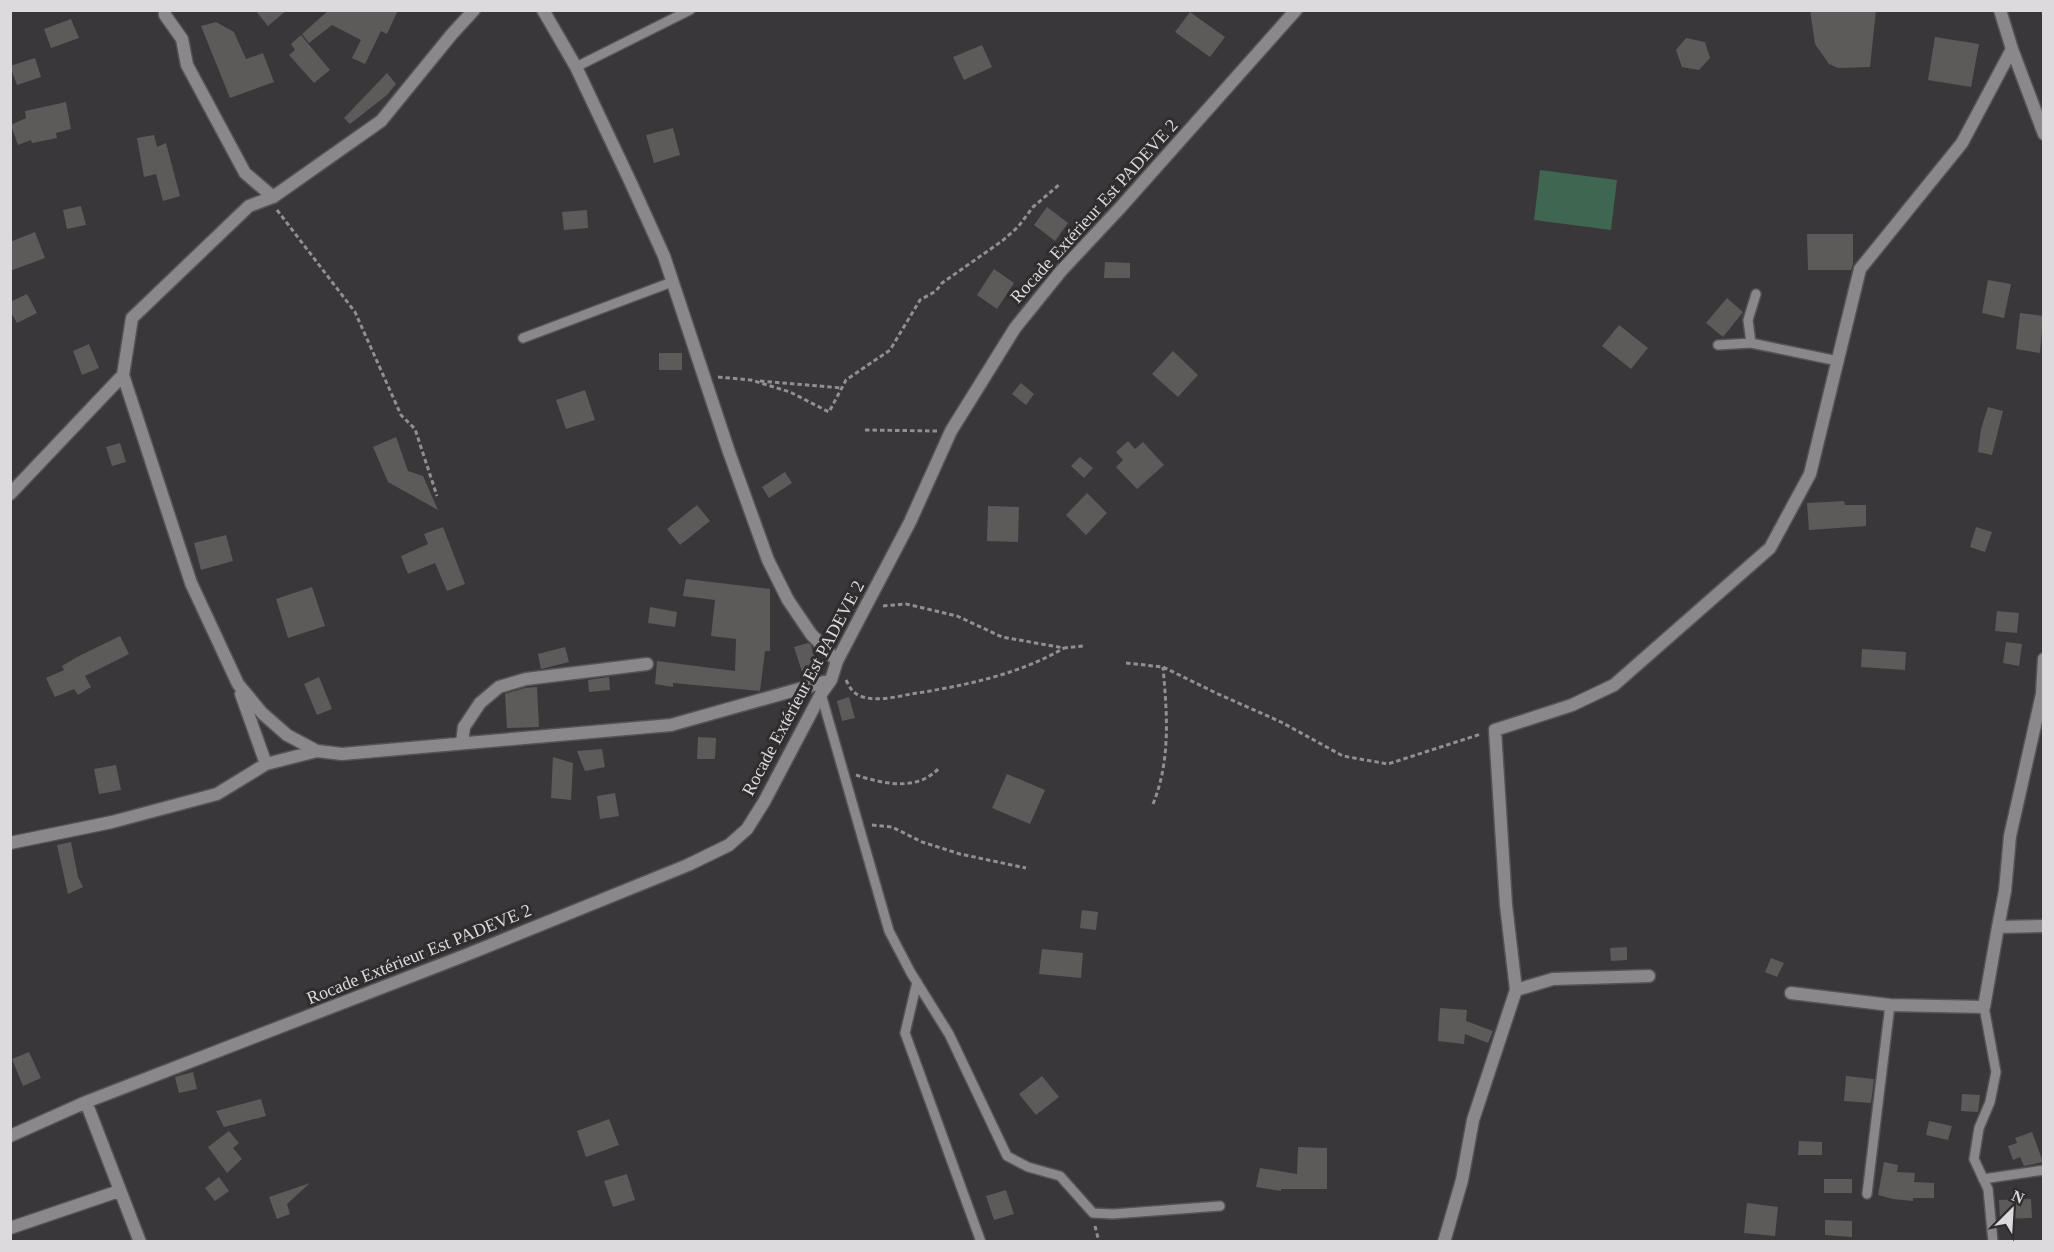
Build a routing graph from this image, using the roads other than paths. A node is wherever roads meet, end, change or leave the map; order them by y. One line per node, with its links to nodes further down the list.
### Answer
1 (165, 10): 10 (street)
2 (474, 10): 10 (street)
3 (543, 10): 8 (street)
4 (690, 10): 8 (lane)
5 (1296, 10): 20 (street, Rocade Extérieur Est PADEVE 2)
6 (2000, 10): 7 (street)
7 (2012, 49): 9 (street); 16 (street)
8 (576, 67): 11 (street)
9 (2043, 134)
10 (271, 198): 17 (street)
11 (672, 282): 13 (lane); 20 (street)
12 (1756, 294): 14 (lane)
13 (524, 338)
14 (1751, 343): 15 (lane); 16 (lane)
15 (1718, 345)
16 (1838, 361): 33 (street)
17 (123, 375): 18 (street); 23 (street)
18 (10, 494)
19 (2043, 659): 29 (street)
20 (837, 661): 22 (street, Rocade Extérieur Est PADEVE 2)
21 (647, 664): 25 (street)
22 (831, 680): 24 (street, Rocade Extérieur Est PADEVE 2); 25 (street)
23 (238, 684): 26 (street); 27 (street)
24 (821, 694): 32 (lane); 37 (street, Rocade Extérieur Est PADEVE 2)
25 (462, 743): 26 (street)
26 (317, 751): 27 (street)
27 (266, 764): 28 (street)
28 (10, 843)
29 (1998, 927): 30 (street); 36 (street)
30 (2043, 927)
31 (1649, 976): 33 (street)
32 (917, 982): 43 (lane); 46 (lane)
33 (1516, 990): 47 (street)
34 (1791, 993): 35 (street)
35 (1890, 1005): 36 (street); 42 (lane)
36 (1984, 1007): 40 (lane)
37 (86, 1102): 38 (street, Rocade Extérieur Est PADEVE 2); 41 (street)
38 (10, 1136)
39 (2043, 1170): 40 (lane)
40 (1983, 1179): 48 (lane)
41 (119, 1191): 44 (street); 45 (street)
42 (1867, 1194)
43 (1220, 1206)
44 (10, 1228)
45 (140, 1242)
46 (981, 1242)
47 (1444, 1242)
48 (1993, 1242)

